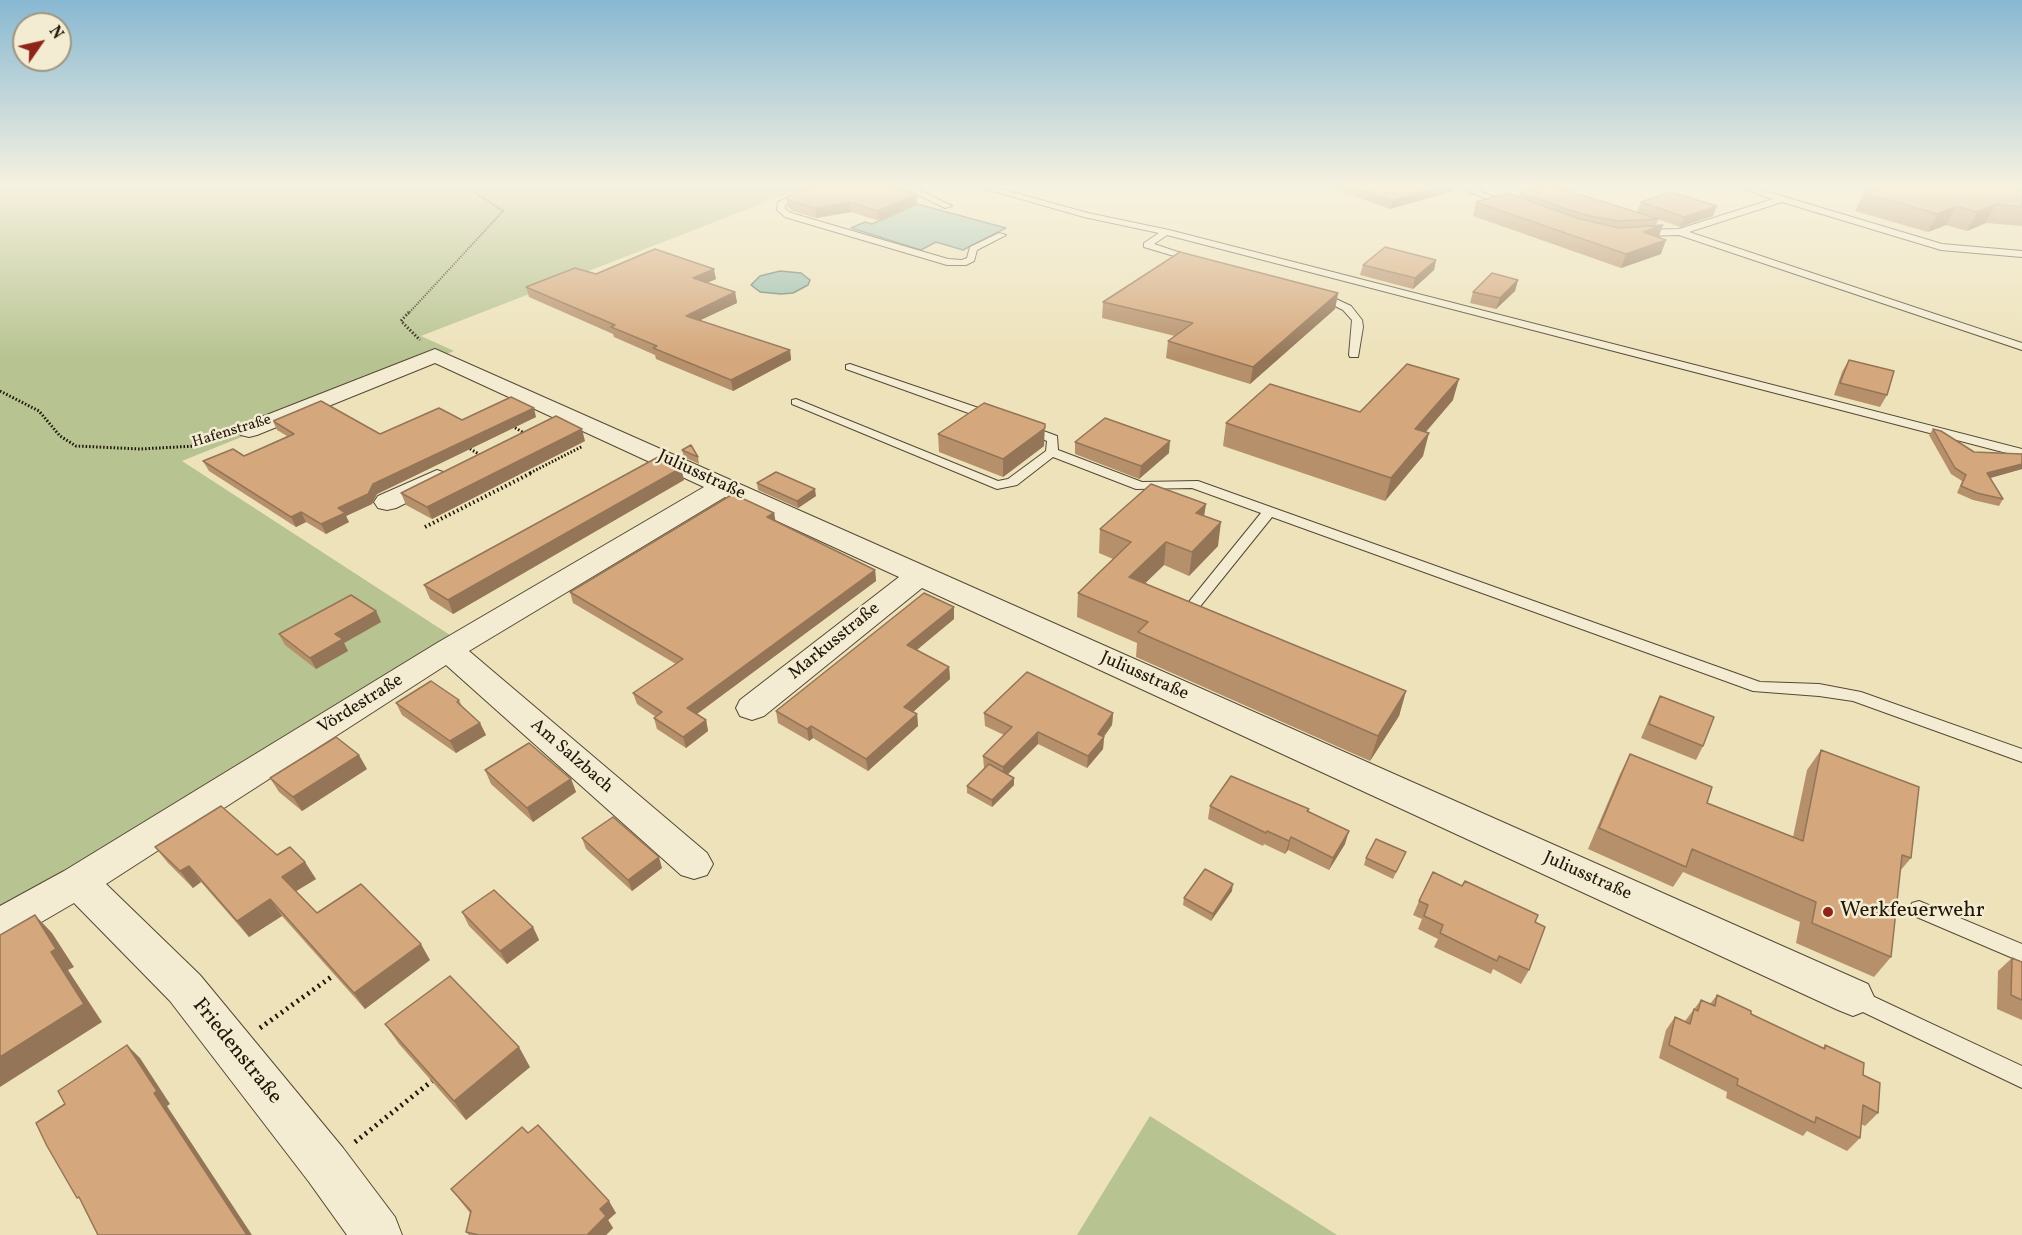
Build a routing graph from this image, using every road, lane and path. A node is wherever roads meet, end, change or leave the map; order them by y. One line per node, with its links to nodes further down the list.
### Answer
1 (474, 243): 12 (path)
2 (881, 243): 3 (lane)
3 (986, 243)
4 (1150, 243): 9 (lane)
5 (1207, 243): 23 (lane)
6 (1712, 243): 11 (lane)
7 (1926, 243): 8 (lane)
8 (2022, 254)
9 (1212, 264)
10 (1310, 292): 13 (lane)
11 (2022, 347)
12 (435, 355): 17 (street, Juliusstraße); 18 (street, Hafenstraße)
13 (1354, 355)
14 (850, 367): 22 (lane)
15 (0, 391): 18 (path, Hafenstraße)
16 (796, 402): 22 (lane)
17 (566, 414): 19 (street); 20 (street, Juliusstraße)
18 (249, 430)
19 (519, 430)
20 (608, 434): 24 (street, Juliusstraße); 27 (path)
21 (474, 451): 25 (street)
22 (1052, 452): 26 (lane)
23 (2022, 453)
24 (724, 486): 28 (street, Juliusstraße); 30 (street, Vördestraße)
25 (387, 502)
26 (1270, 512): 29 (lane); 32 (lane)
27 (425, 527)
28 (918, 576): 31 (street, Markusstraße); 39 (street, Juliusstraße)
29 (1192, 606)
30 (448, 650): 33 (street, Am Salzbach); 34 (street, Vördestraße)
31 (752, 708)
32 (2022, 756)
33 (694, 864)
34 (78, 882): 36 (street, Vördestraße); 40 (street, Friedenstraße)
35 (1919, 909): 37 (lane)
36 (0, 926)
37 (2022, 953)
38 (334, 975): 40 (path)
39 (1853, 997): 41 (lane)
40 (232, 1048): 43 (street, Friedenstraße)
41 (2022, 1077)
42 (432, 1081): 43 (path)
43 (326, 1166): 44 (street, Friedenstraße)
44 (377, 1235)

